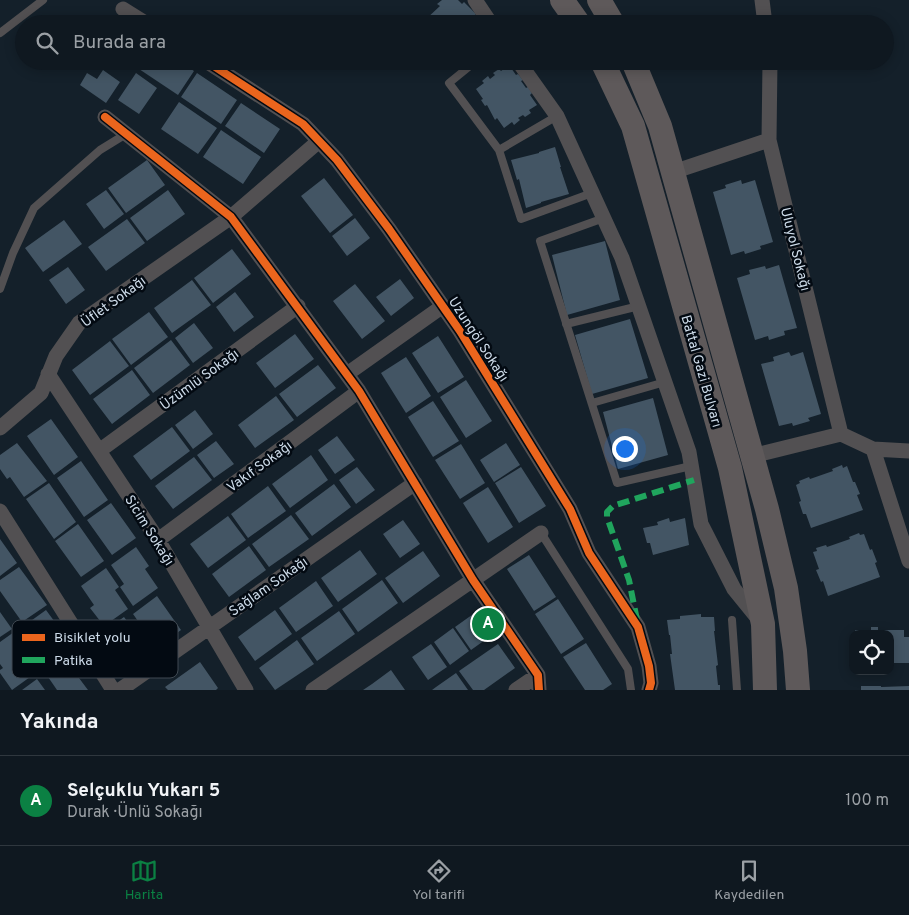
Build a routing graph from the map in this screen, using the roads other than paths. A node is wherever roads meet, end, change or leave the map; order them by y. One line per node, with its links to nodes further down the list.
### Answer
1 (43, 0): 7 (lane)
2 (475, 0): 9 (street)
3 (562, 0): 10 (main road)
4 (599, 0): 11 (main road)
5 (762, 0): 12 (street)
6 (123, 9): 8 (street)
7 (24, 15)
8 (133, 15)
9 (485, 15)
10 (573, 15)
11 (608, 15)
12 (764, 15)
13 (15, 22): 14 (lane)
14 (0, 34)
15 (220, 70): 25 (street, Uzungöl Sokağı)
16 (465, 70): 26 (lane)
17 (524, 70): 21 (street)
18 (606, 70): 56 (main road, Battal Gazi Bulvarı)
19 (637, 70): 27 (main road, Battal Gazi Bulvarı)
20 (770, 70): 24 (street, Uluyol Sokağı)
21 (556, 116): 26 (lane); 28 (street)
22 (105, 117): 23 (street)
23 (126, 134): 29 (street); 31 (lane)
24 (770, 140): 27 (street); 42 (street, Uluyol Sokağı)
25 (320, 141): 29 (street, Üflet Sokağı); 33 (street, Uzungöl Sokağı)
26 (498, 150): 28 (lane)
27 (673, 172): 46 (main road, Battal Gazi Bulvarı)
28 (592, 193): 30 (street)
29 (231, 217): 32 (street); 36 (street, Üflet Sokağı)
30 (604, 218): 34 (street); 35 (lane)
31 (0, 289)
32 (298, 306): 37 (street); 44 (street, Üzümlü Sokağı)
33 (443, 306): 37 (street); 68 (street, Uzungöl Sokağı)
34 (639, 306): 35 (lane); 38 (street)
35 (566, 324): 40 (lane)
36 (48, 374): 41 (street, Üflet Sokağı); 44 (street, Sicim Sokağı)
37 (347, 374): 39 (street)
38 (665, 382): 40 (lane); 47 (street)
39 (359, 392): 48 (street); 51 (street, Vakıf Sokağı)
40 (592, 403): 47 (lane)
41 (0, 428)
42 (842, 434): 43 (street); 46 (street)
43 (873, 449): 45 (street); 52 (street)
44 (100, 451): 51 (street, Sicim Sokağı)
45 (909, 451)
46 (752, 456): 71 (main road, Battal Gazi Bulvarı)
47 (691, 466): 56 (street)
48 (415, 483): 53 (street); 57 (street, Sağlam Sokağı)
49 (0, 511): 54 (street)
50 (541, 533): 53 (street); 67 (lane)
51 (158, 540): 57 (street, Sicim Sokağı)
52 (909, 561)
53 (473, 580): 61 (street); 65 (street)
54 (69, 620)
55 (732, 620): 69 (lane)
56 (763, 624): 70 (main road, Battal Gazi Bulvarı)
57 (209, 628): 58 (street, Sağlam Sokağı); 64 (street, Sicim Sokağı)
58 (178, 650)
59 (105, 678): 62 (street)
60 (137, 678): 63 (street, Sağlam Sokağı)
61 (538, 683): 66 (street)
62 (113, 690)
63 (120, 690)
64 (246, 690)
65 (313, 690)
66 (516, 690)
67 (631, 690)
68 (649, 690)
69 (737, 690)
70 (765, 690)
71 (798, 690)

